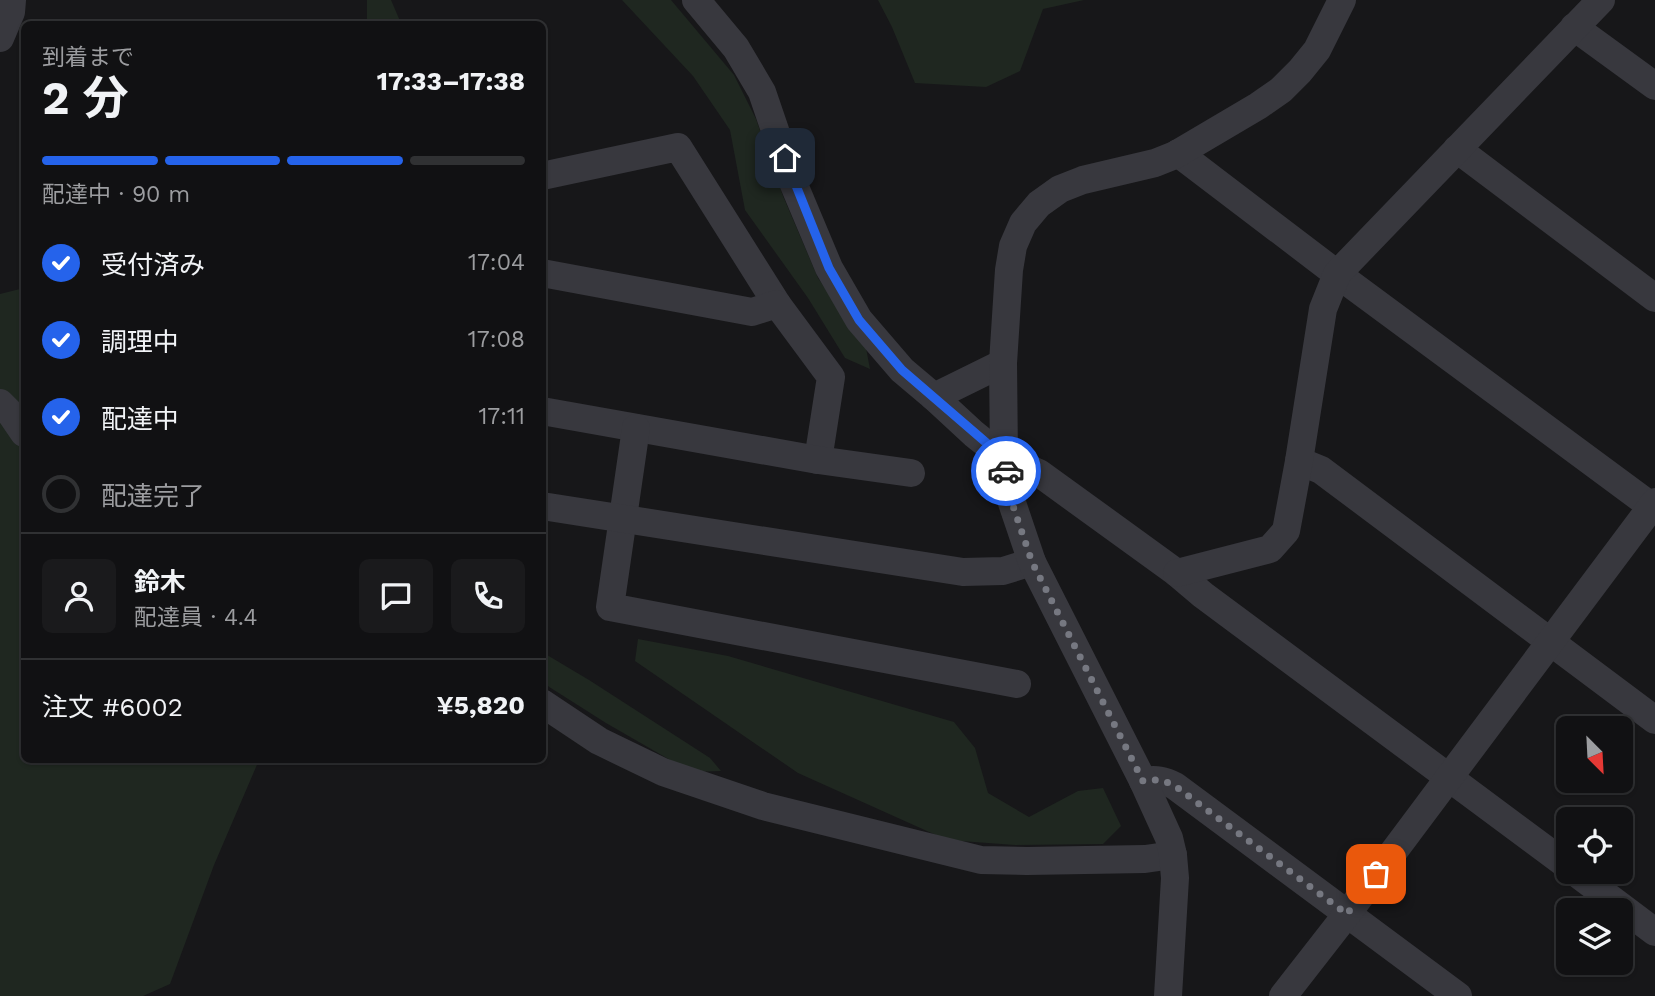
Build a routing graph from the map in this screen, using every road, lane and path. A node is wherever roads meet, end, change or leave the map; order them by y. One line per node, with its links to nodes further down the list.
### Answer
1 (12, 0): 6 (street)
2 (696, 0): 16 (street)
3 (1342, 0): 9 (street)
4 (1601, 0): 5 (street)
5 (1574, 27): 7 (street); 8 (street)
6 (0, 38)
7 (1655, 86)
8 (1457, 149): 12 (street); 13 (street)
9 (1178, 153): 12 (street); 15 (street)
10 (546, 175): 14 (street)
11 (546, 274): 14 (street)
12 (1337, 274): 23 (street); 25 (street)
13 (1655, 298)
14 (777, 304): 22 (street)
15 (1003, 363): 16 (street); 21 (street)
16 (934, 397): 21 (street)
17 (0, 402): 20 (street)
18 (546, 412): 19 (street)
19 (636, 428): 22 (street); 27 (street)
20 (21, 429)
21 (1004, 458): 28 (street); 29 (street)
22 (818, 460): 24 (street)
23 (1299, 461): 29 (street); 30 (street)
24 (911, 473)
25 (1654, 506): 30 (street)
26 (546, 507): 27 (street)
27 (623, 518): 28 (street); 31 (street)
28 (1032, 562): 35 (street)
29 (1177, 573): 34 (street)
30 (1549, 642): 33 (street); 34 (street)
31 (1017, 684)
32 (546, 706): 36 (street)
33 (1655, 720)
34 (1449, 776): 37 (street); 39 (street)
35 (1143, 781): 36 (street); 39 (street)
36 (1173, 855): 41 (street)
37 (1556, 857)
38 (1591, 884): 40 (street)
39 (1347, 914): 42 (street); 43 (street)
40 (1655, 932)
41 (1168, 996)
42 (1283, 996)
43 (1458, 996)

